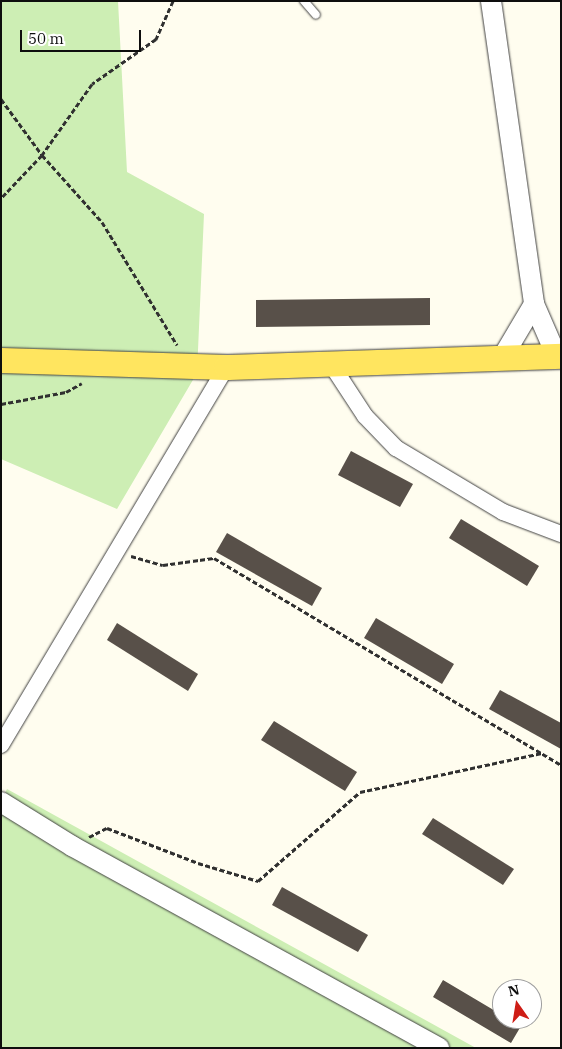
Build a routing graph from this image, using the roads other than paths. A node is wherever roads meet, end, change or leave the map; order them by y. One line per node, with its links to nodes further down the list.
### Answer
1 (304, 1): 3 (lane)
2 (491, 1): 4 (street)
3 (316, 15)
4 (534, 304): 5 (street); 6 (street)
5 (559, 356): 6 (main road)
6 (502, 358): 8 (main road)
7 (1, 360): 9 (main road)
8 (331, 364): 9 (main road); 10 (street)
9 (226, 367): 11 (street)
10 (561, 534)
11 (1, 745)
12 (1, 802): 13 (street)
13 (438, 1048)

